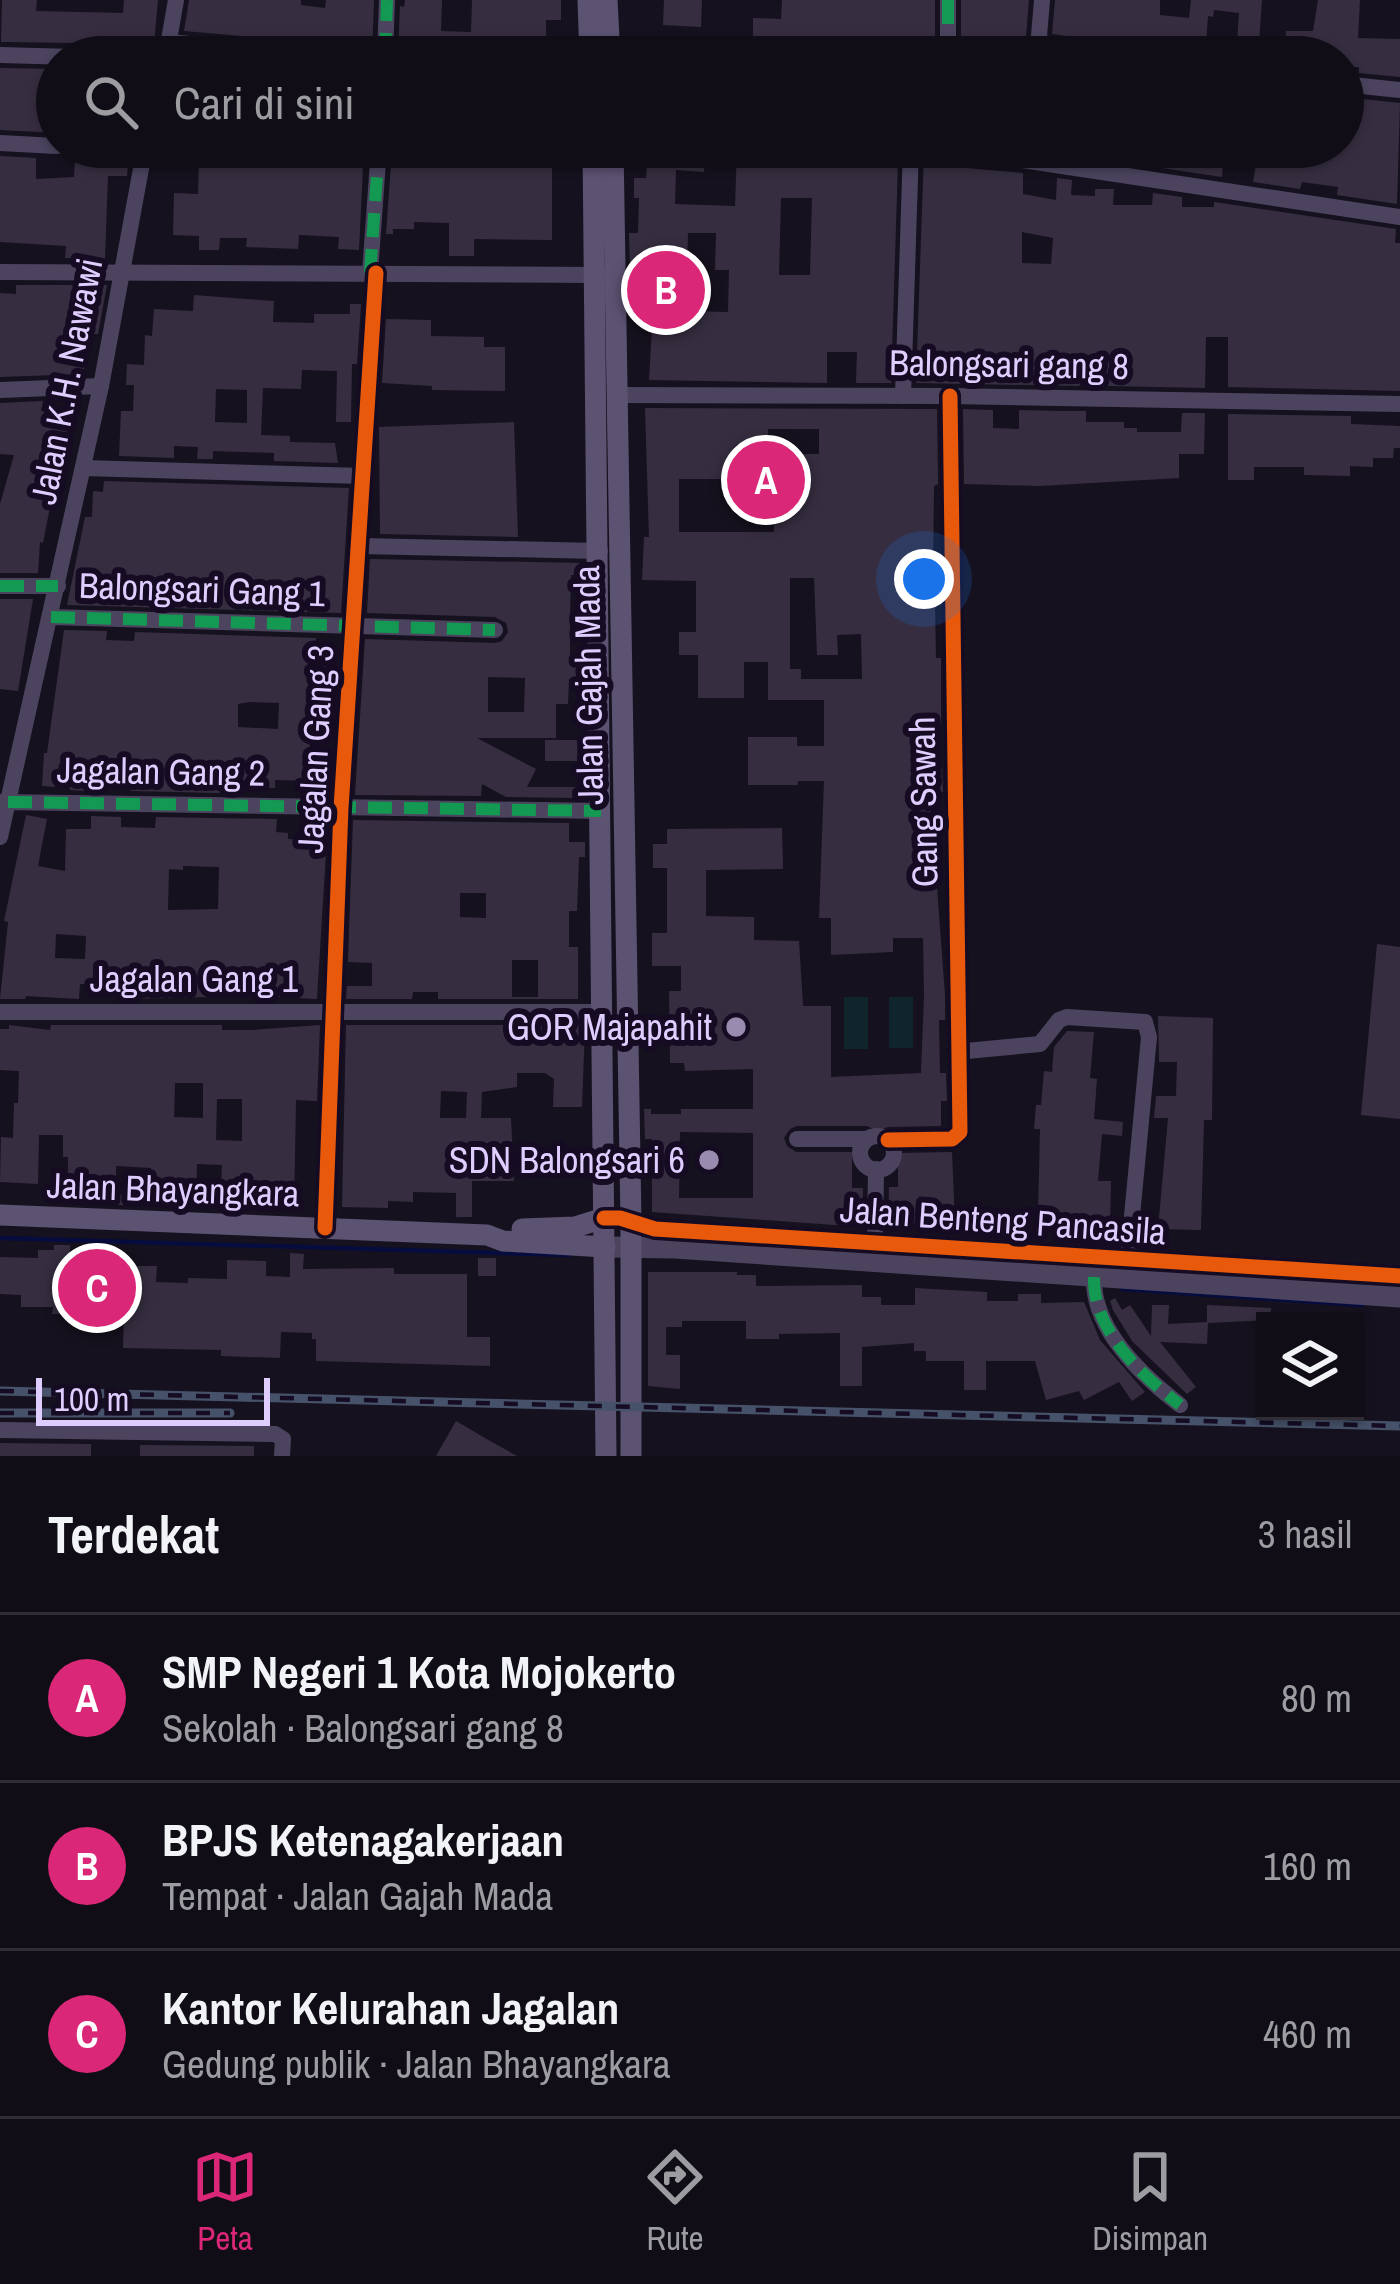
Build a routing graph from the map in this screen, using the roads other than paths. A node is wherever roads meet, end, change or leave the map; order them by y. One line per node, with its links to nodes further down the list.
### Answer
1 (176, 0): 7 (street)
2 (387, 0): 8 (street)
3 (588, 0): 9 (main road)
4 (608, 0): 10 (main road)
5 (948, 0): 11 (street)
6 (1042, 0): 12 (street)
7 (170, 36)
8 (386, 36)
9 (589, 36)
10 (609, 36)
11 (948, 36)
12 (1041, 36)
13 (0, 55): 14 (street)
14 (36, 56)
15 (1364, 87): 16 (street)
16 (1400, 90)
17 (0, 143): 18 (street)
18 (36, 145)
19 (142, 168): 26 (street, Jalan K.H. Nawawi)
20 (378, 168): 28 (street, Jagalan Gang 3)
21 (595, 168): 29 (main road, Jalan Gajah Mada)
22 (612, 168): 29 (main road, Jalan Gajah Mada)
23 (910, 168): 33 (street)
24 (1079, 168): 25 (street)
25 (1400, 217)
26 (122, 270): 27 (street); 28 (street); 30 (street, Jalan K.H. Nawawi)
27 (0, 272)
28 (373, 273): 29 (street); 38 (street, Jagalan Gang 3)
29 (604, 275): 32 (main road, Jalan Gajah Mada); 36 (main road, Jalan Gajah Mada)
30 (100, 386): 31 (street); 37 (street, Jalan K.H. Nawawi)
31 (0, 390)
32 (616, 395): 33 (street, Balongsari gang 8); 36 (main road, Jalan Gajah Mada)
33 (903, 395): 34 (street, Balongsari gang 8)
34 (950, 395): 35 (street, Balongsari gang 8); 53 (street, Gang Sawah)
35 (1400, 404)
36 (607, 419): 40 (main road, Jalan Gajah Mada); 60 (main road, Jalan Gajah Mada)
37 (83, 468): 38 (street); 42 (street, Jalan K.H. Nawawi)
38 (363, 476): 39 (street, Jagalan Gang 3)
39 (359, 546): 40 (street); 44 (street, Jagalan Gang 3)
40 (600, 551): 48 (main road, Jalan Gajah Mada)
41 (0, 586): 42 (street)
42 (58, 586): 43 (street, Jalan K.H. Nawawi)
43 (51, 616): 44 (street, Balongsari Gang 1); 46 (street, Jalan K.H. Nawawi)
44 (352, 628): 45 (street, Balongsari Gang 1); 47 (street, Jagalan Gang 3)
45 (495, 630)
46 (4, 802): 47 (street, Jagalan Gang 2); 49 (street, Jalan K.H. Nawawi)
47 (341, 808): 48 (street, Jagalan Gang 2); 51 (street, Jagalan Gang 3)
48 (601, 811): 52 (main road, Jalan Gajah Mada)
49 (0, 837)
50 (0, 1012): 51 (street, Jagalan Gang 1)
51 (330, 1012): 52 (street, Jagalan Gang 1); 61 (street, Jagalan Gang 3)
52 (604, 1012): 59 (main road, Jalan Gajah Mada)
53 (956, 1052): 56 (street, Gang Sawah); 67 (street)
54 (797, 1139): 55 (street)
55 (867, 1139): 56 (street); 57 (street)
56 (888, 1140): 57 (street)
57 (877, 1169): 63 (street)
58 (0, 1215): 61 (main road, Jalan Bhayangkara)
59 (604, 1218): 60 (street, Jalan Benteng Pancasila); 62 (main road, Jalan Bhayangkara); 64 (main road, Jalan Gajah Mada)
60 (631, 1222): 63 (street, Jalan Benteng Pancasila); 65 (main road, Jalan Gajah Mada)
61 (325, 1228): 62 (main road, Jalan Bhayangkara)
62 (487, 1235): 64 (main road, Jalan Bhayangkara)
63 (875, 1241): 66 (street, Jalan Benteng Pancasila)
64 (605, 1247): 65 (street, Jalan Bhayangkara); 74 (main road, Jalan Gajah Mada)
65 (631, 1248): 66 (street, Jalan Benteng Pancasila); 75 (main road, Jalan Gajah Mada)
66 (945, 1256): 67 (street, Jalan Benteng Pancasila); 69 (street, Jalan Benteng Pancasila)
67 (1127, 1268): 69 (street, Jalan Benteng Pancasila); 70 (street, Jalan Benteng Pancasila)
68 (1400, 1276): 70 (street, Jalan Benteng Pancasila)
69 (1094, 1282): 72 (street)
70 (1362, 1284): 71 (street, Jalan Benteng Pancasila)
71 (1400, 1297)
72 (1180, 1405)
73 (0, 1430): 76 (street)
74 (606, 1448): 75 (main road)
75 (630, 1448)
76 (282, 1456)

